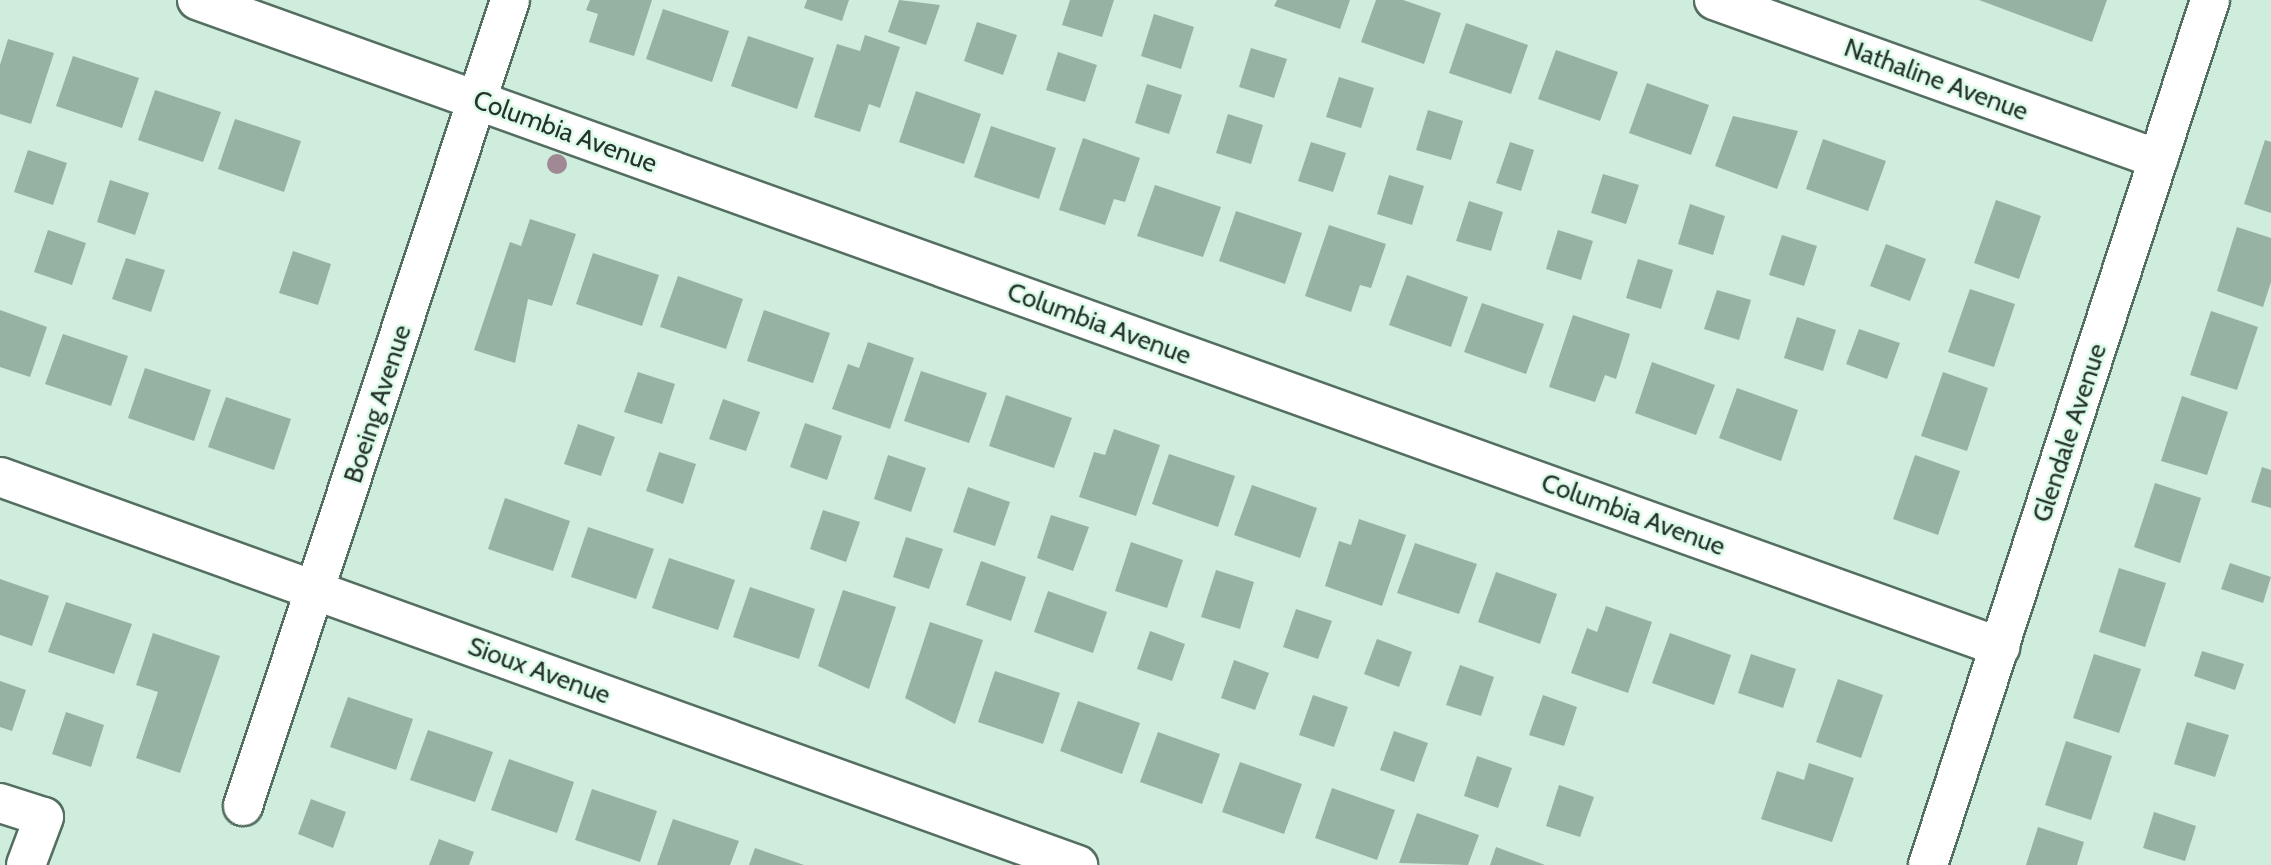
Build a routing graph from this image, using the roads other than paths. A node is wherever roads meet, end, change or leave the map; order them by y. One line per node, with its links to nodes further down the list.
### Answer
1 (197, 0): 5 (street, Columbia Avenue)
2 (510, 0): 5 (street, Boeing Avenue)
3 (1714, 0): 6 (street, Nathaline Avenue)
4 (2210, 0): 6 (street, Glendale Avenue)
5 (478, 100): 8 (street, Boeing Avenue); 9 (street, Columbia Avenue)
6 (2158, 159): 9 (street, Glendale Avenue)
7 (0, 477): 8 (street, Sioux Avenue)
8 (317, 591): 11 (street, Boeing Avenue); 13 (street, Sioux Avenue)
9 (2000, 647): 14 (street, Glendale Avenue)
10 (0, 803): 12 (street)
11 (243, 806)
12 (26, 865)
13 (1078, 865)
14 (1928, 865)

